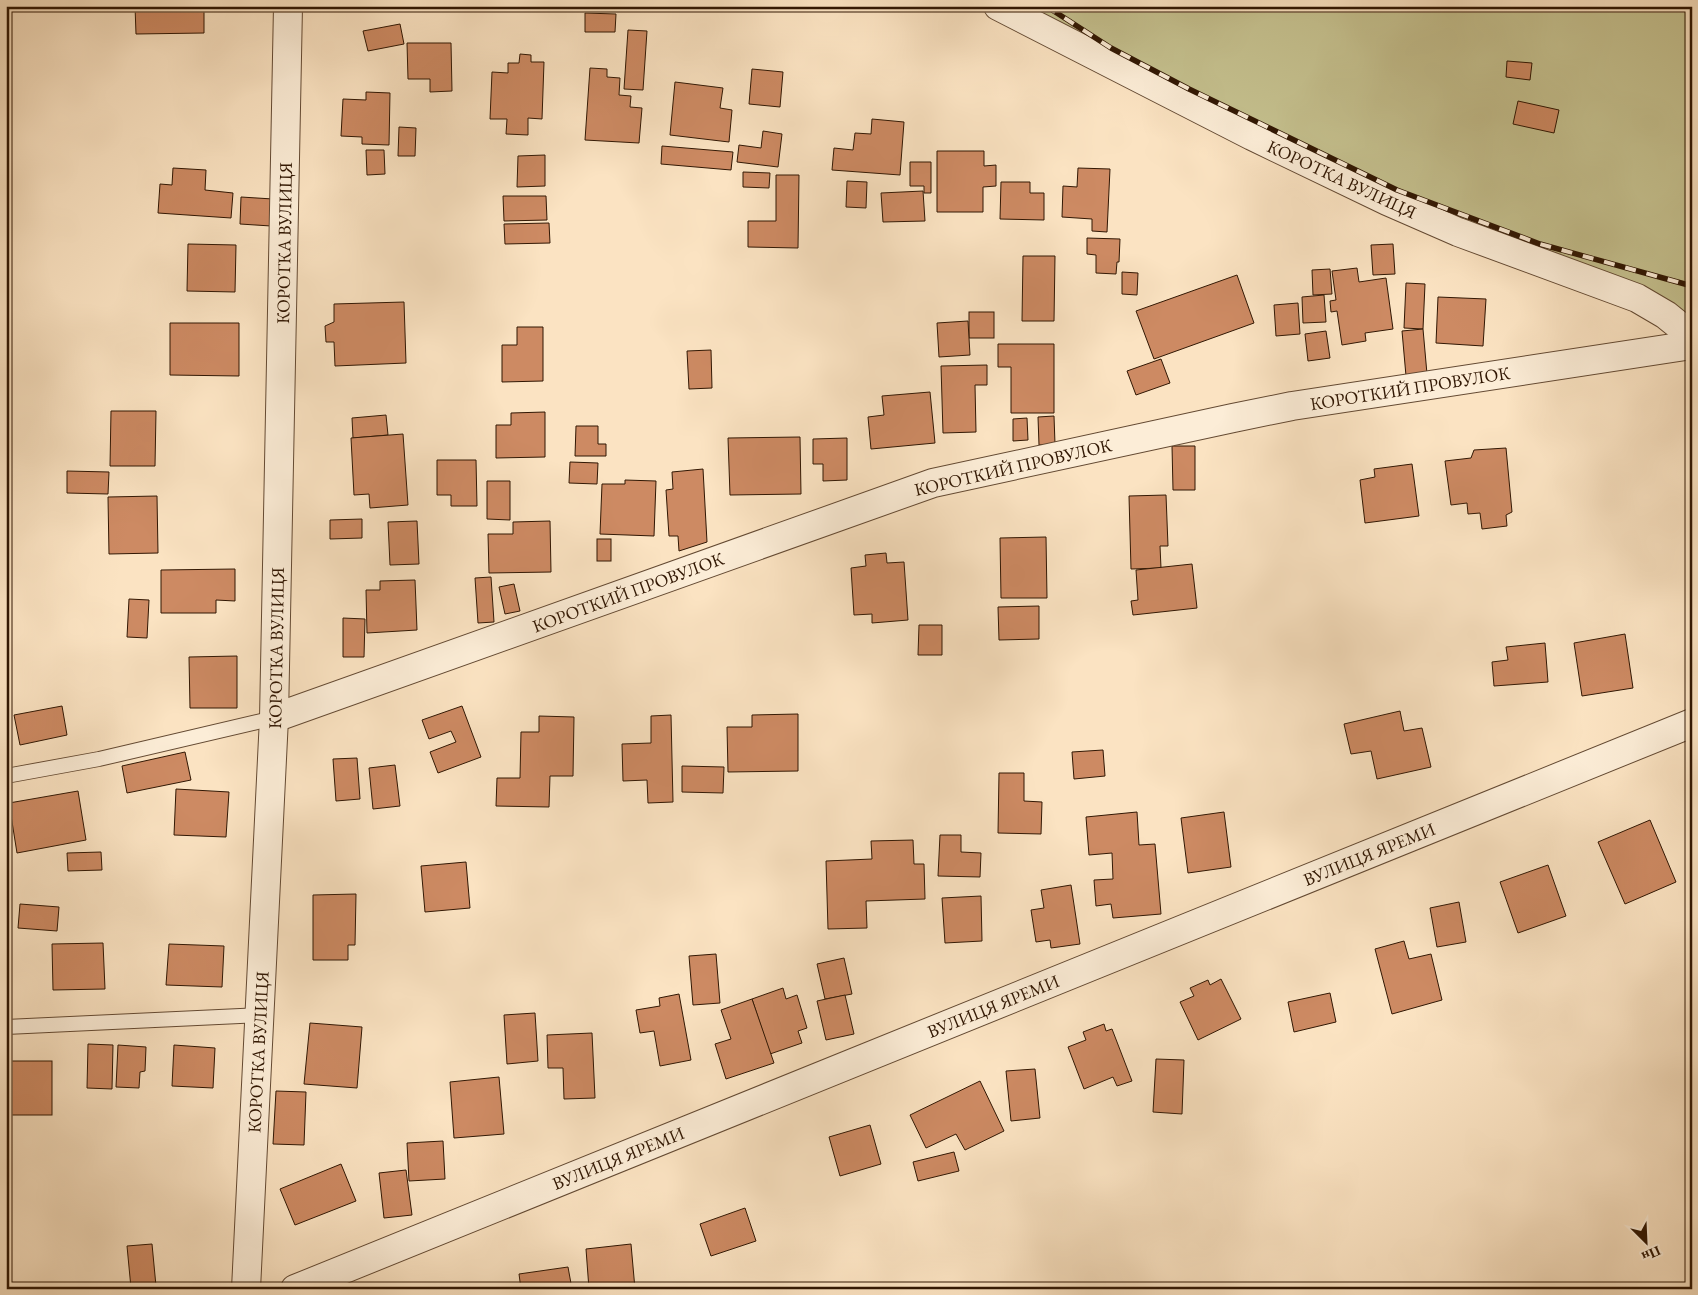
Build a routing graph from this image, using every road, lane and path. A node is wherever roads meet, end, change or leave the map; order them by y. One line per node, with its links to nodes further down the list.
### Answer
1 (288, 6): 5 (street, КОРОТКА ВУЛИЦЯ)
2 (998, 6): 3 (street, КОРОТКА ВУЛИЦЯ)
3 (1692, 336)
4 (1692, 345): 5 (street, КОРОТКИЙ ПРОВУЛОК)
5 (274, 718): 7 (lane); 8 (street, КОРОТКА ВУЛИЦЯ)
6 (1692, 723): 11 (street, ВУЛИЦЯ ЯРЕМИ)
7 (6, 776)
8 (260, 1015): 9 (lane); 10 (street, КОРОТКА ВУЛИЦЯ)
9 (6, 1027)
10 (246, 1289)
11 (295, 1289)

